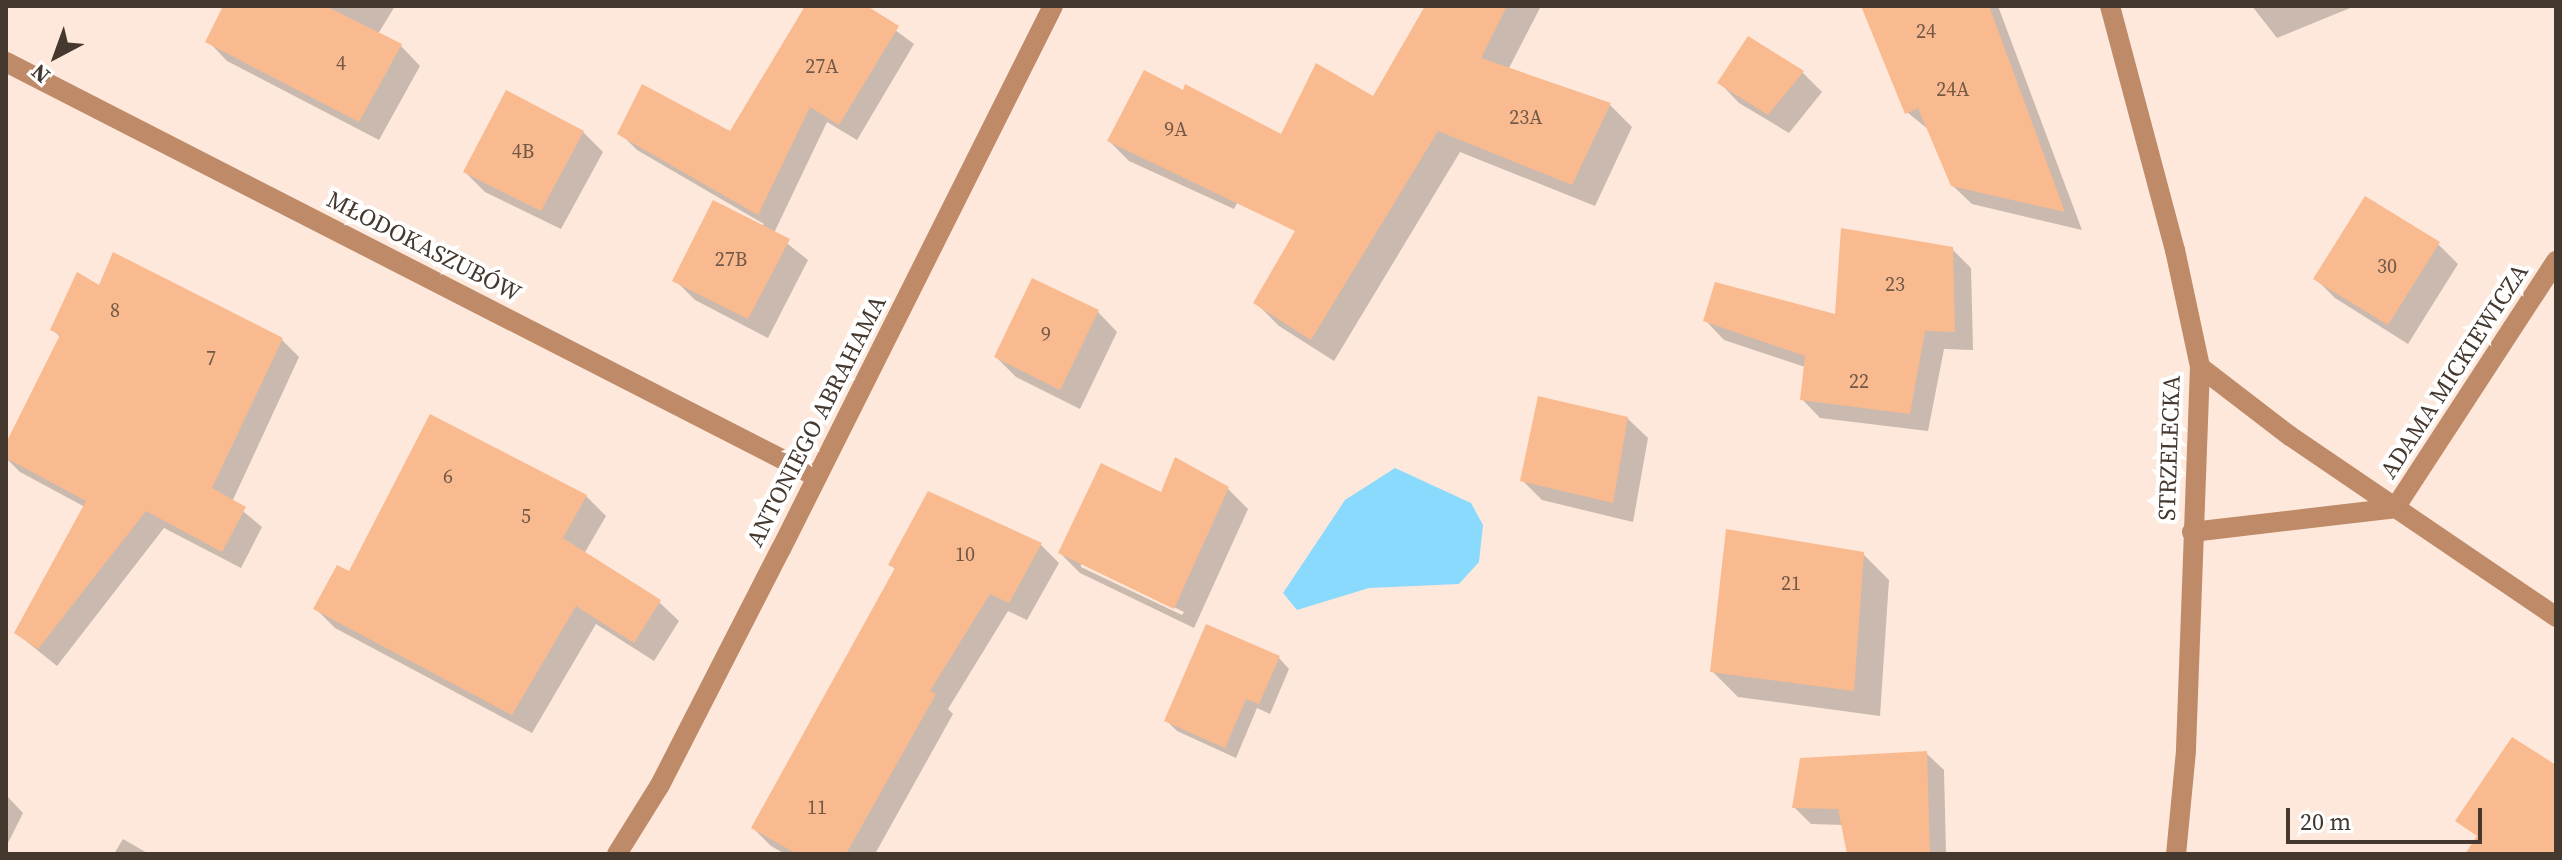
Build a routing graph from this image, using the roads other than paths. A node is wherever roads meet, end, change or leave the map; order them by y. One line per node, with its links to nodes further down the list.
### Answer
1 (1053, 6): 6 (street, ANTONIEGO ABRAHAMA)
2 (2110, 6): 5 (street, STRZELECKA)
3 (6, 62): 6 (street, MŁODOKASZUBÓW)
4 (2556, 261): 7 (street, ADAMA MICKIEWICZA)
5 (2200, 367): 7 (street); 8 (street, STRZELECKA)
6 (817, 477): 10 (street, ANTONIEGO ABRAHAMA)
7 (2395, 508): 8 (street); 9 (street)
8 (2192, 532): 11 (street, STRZELECKA)
9 (2556, 617)
10 (617, 854)
11 (2176, 854)

